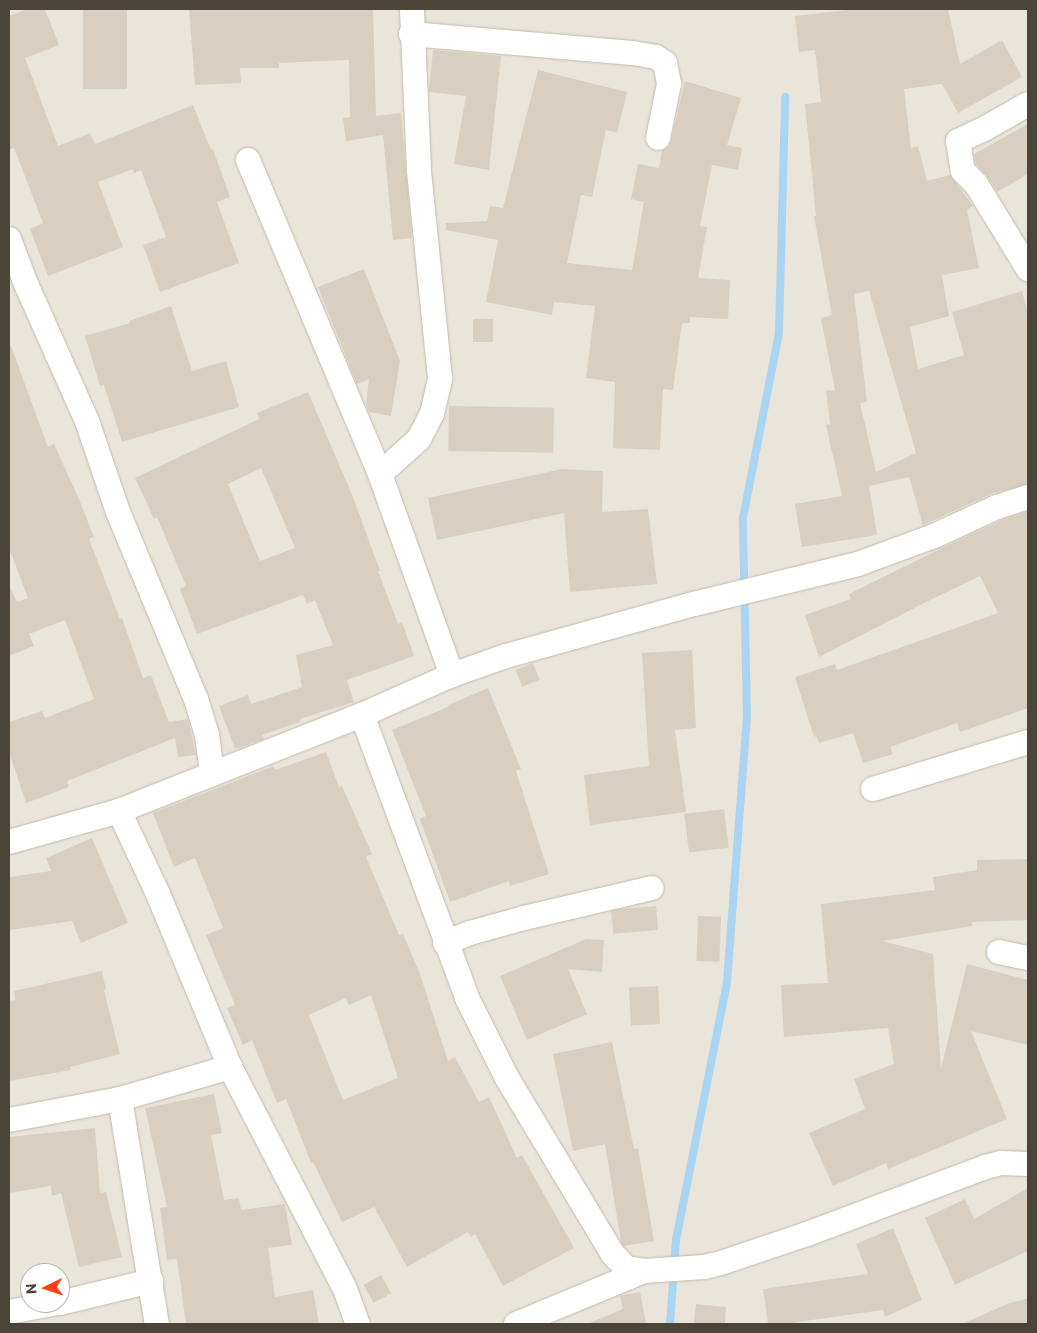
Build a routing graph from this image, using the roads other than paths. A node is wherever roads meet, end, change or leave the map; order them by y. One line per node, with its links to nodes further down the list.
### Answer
1 (412, 9): 2 (street)
2 (411, 34): 4 (street); 8 (street)
3 (1028, 104): 7 (street)
4 (658, 138)
5 (248, 160): 8 (street)
6 (9, 240): 13 (street)
7 (1028, 269)
8 (380, 474): 10 (street)
9 (1028, 497): 10 (street)
10 (452, 675): 11 (street)
11 (362, 715): 13 (street); 18 (street)
12 (1028, 742): 14 (street)
13 (212, 774): 15 (street)
14 (873, 789)
15 (119, 812): 16 (street); 21 (street)
16 (9, 842)
17 (652, 888): 18 (street)
18 (445, 943): 25 (street)
19 (999, 952): 20 (street)
20 (1028, 958)
21 (230, 1067): 22 (street); 29 (street)
22 (120, 1099): 23 (street); 26 (street)
23 (9, 1120)
24 (1028, 1164): 25 (street)
25 (655, 1271): 30 (street)
26 (151, 1281): 27 (street); 28 (street)
27 (70, 1300)
28 (157, 1324)
29 (358, 1324)
30 (516, 1324)

